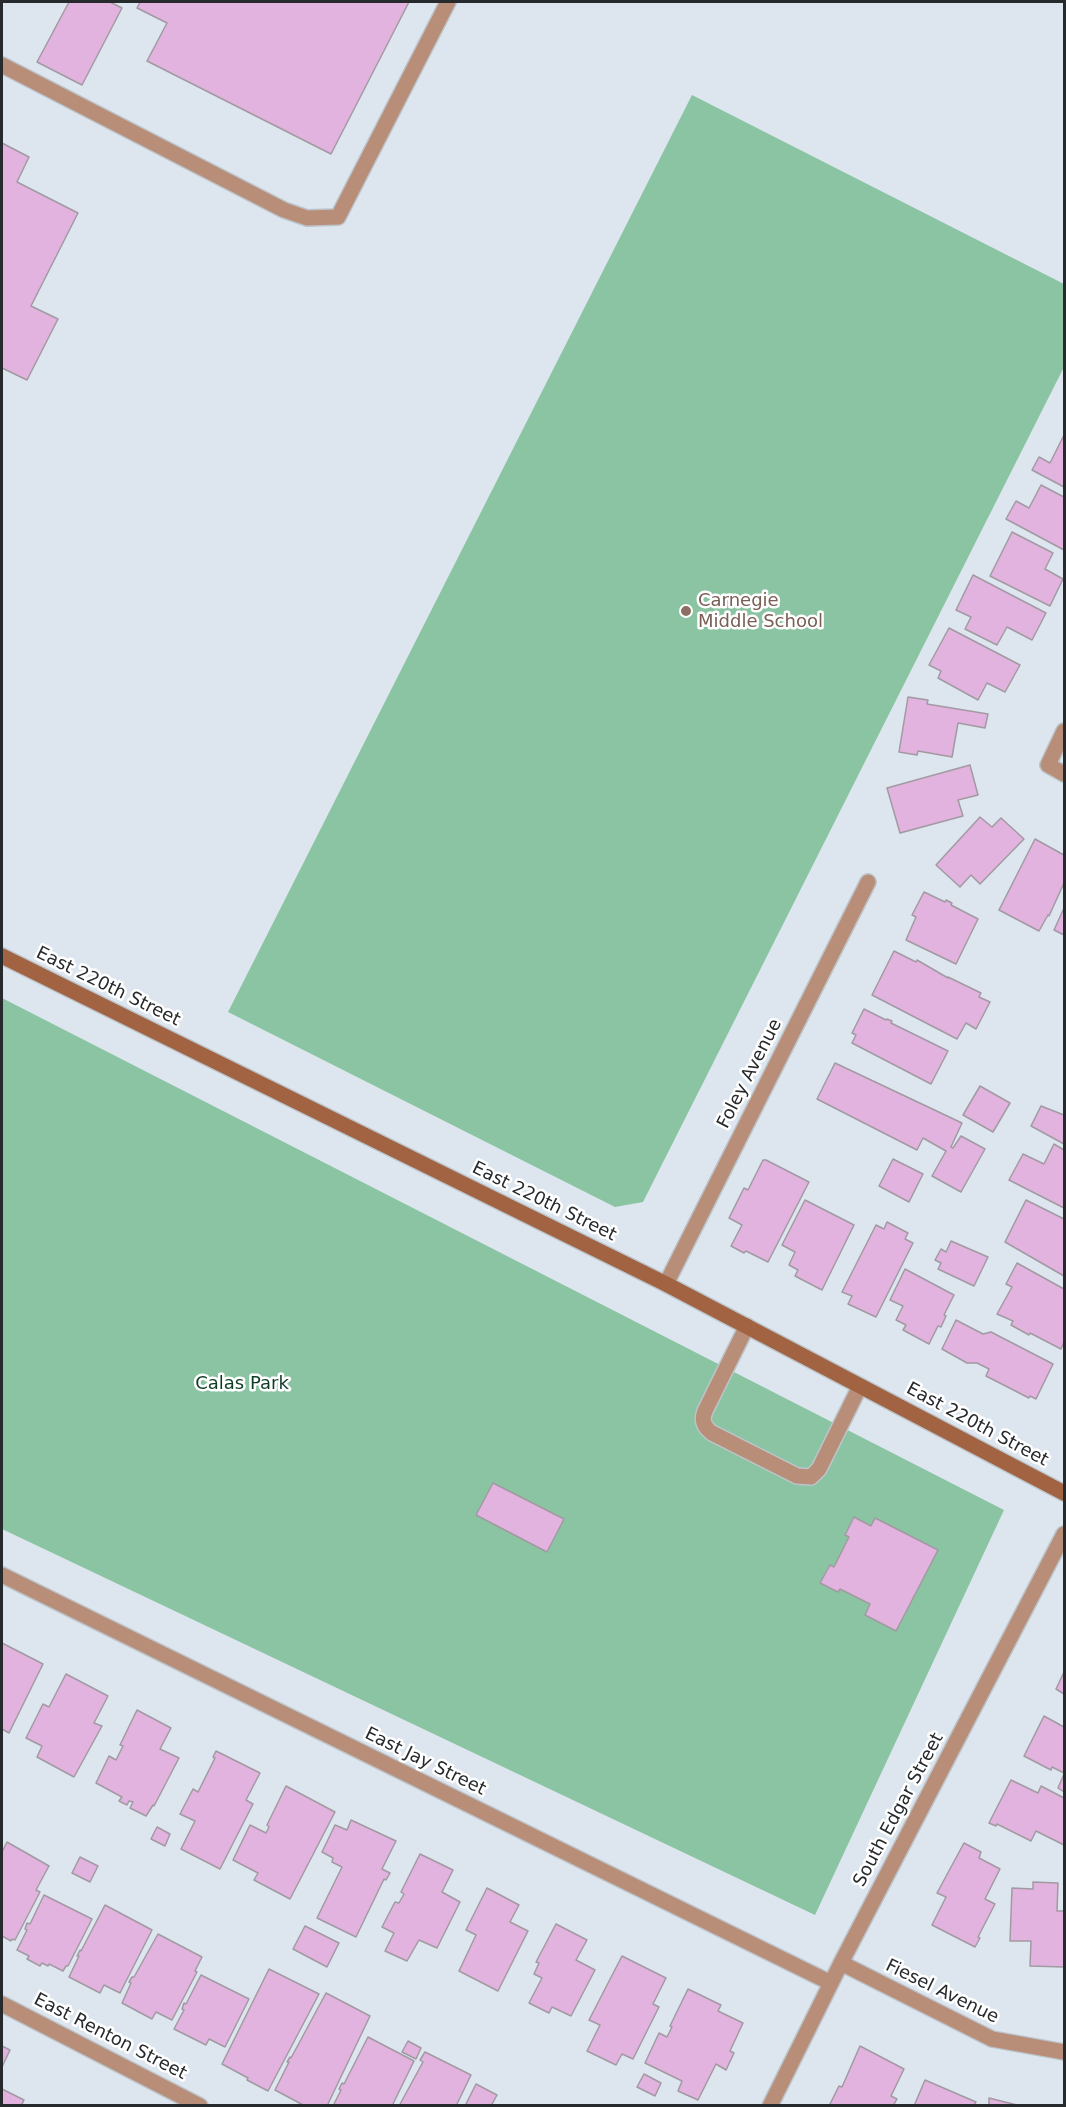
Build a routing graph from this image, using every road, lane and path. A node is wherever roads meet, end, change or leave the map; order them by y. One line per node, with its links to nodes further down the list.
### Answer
1 (448, 2): 2 (street)
2 (2, 65)
3 (1065, 731): 4 (street)
4 (1065, 774)
5 (868, 882): 7 (street, Foley Avenue)
6 (2, 956): 7 (street, East 220th Street)
7 (666, 1284): 8 (street, East 220th Street)
8 (747, 1326): 9 (street, East 220th Street); 9 (street)
9 (860, 1386): 10 (street, East 220th Street)
10 (1065, 1493)
11 (1065, 1534): 13 (street, South Edgar Street)
12 (2, 1575): 14 (street, East Jay Street)
13 (841, 1963): 14 (street, South Edgar Street); 16 (street, Fiesel Avenue)
14 (831, 1983): 18 (street, South Edgar Street)
15 (2, 2004): 17 (street, East Renton Street)
16 (1065, 2052)
17 (200, 2106)
18 (770, 2106)

